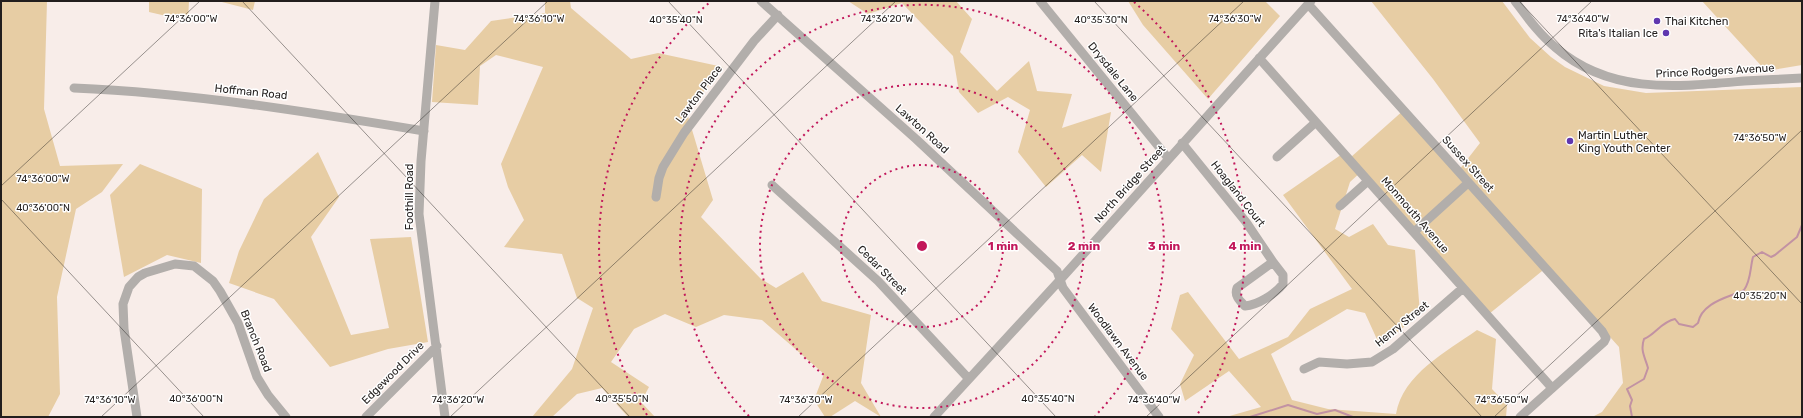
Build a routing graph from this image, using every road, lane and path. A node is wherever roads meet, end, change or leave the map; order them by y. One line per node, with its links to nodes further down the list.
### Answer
1 (435, 1): 11 (street, Foothill Road)
2 (761, 1): 6 (street, Lawton Road)
3 (1040, 1): 14 (street, Drysdale Lane)
4 (1515, 1): 8 (street, Prince Rodgers Avenue)
5 (1310, 2): 7 (street, North Bridge Street); 16 (street, Sussex Street)
6 (778, 15): 18 (street, Lawton Place); 22 (street, Lawton Road)
7 (1259, 58): 10 (street, Monmouth Avenue); 12 (street, North Bridge Street)
8 (1802, 78)
9 (74, 88): 11 (street, Hoffman Road)
10 (1316, 122): 13 (street); 15 (street, Monmouth Avenue)
11 (424, 131): 24 (street, Foothill Road)
12 (1182, 143): 14 (street, North Bridge Street); 21 (street, Hoagland Court)
13 (1277, 157)
14 (1168, 158): 22 (street, North Bridge Street)
15 (1368, 181): 19 (street); 20 (street, Monmouth Avenue)
16 (1468, 183): 20 (street); 27 (street, Sussex Street)
17 (772, 185): 26 (street, Cedar Street)
18 (656, 197)
19 (1340, 206)
20 (1414, 232): 23 (street, Monmouth Avenue)
21 (1273, 262): 21 (street, Hoagland Court)
22 (1060, 280): 26 (street, North Bridge Street); 33 (street, Woodlawn Avenue)
23 (1463, 288): 25 (street, Henry Street); 27 (street, Monmouth Avenue)
24 (437, 346): 30 (street, Edgewood Drive); 31 (street, Foothill Road)
25 (1304, 369)
26 (969, 379): 32 (street, North Bridge Street)
27 (1552, 388): 34 (street)
28 (137, 417): 29 (street, Branch Road)
29 (286, 417)
30 (366, 417)
31 (445, 417)
32 (934, 417)
33 (1159, 417)
34 (1520, 417)

